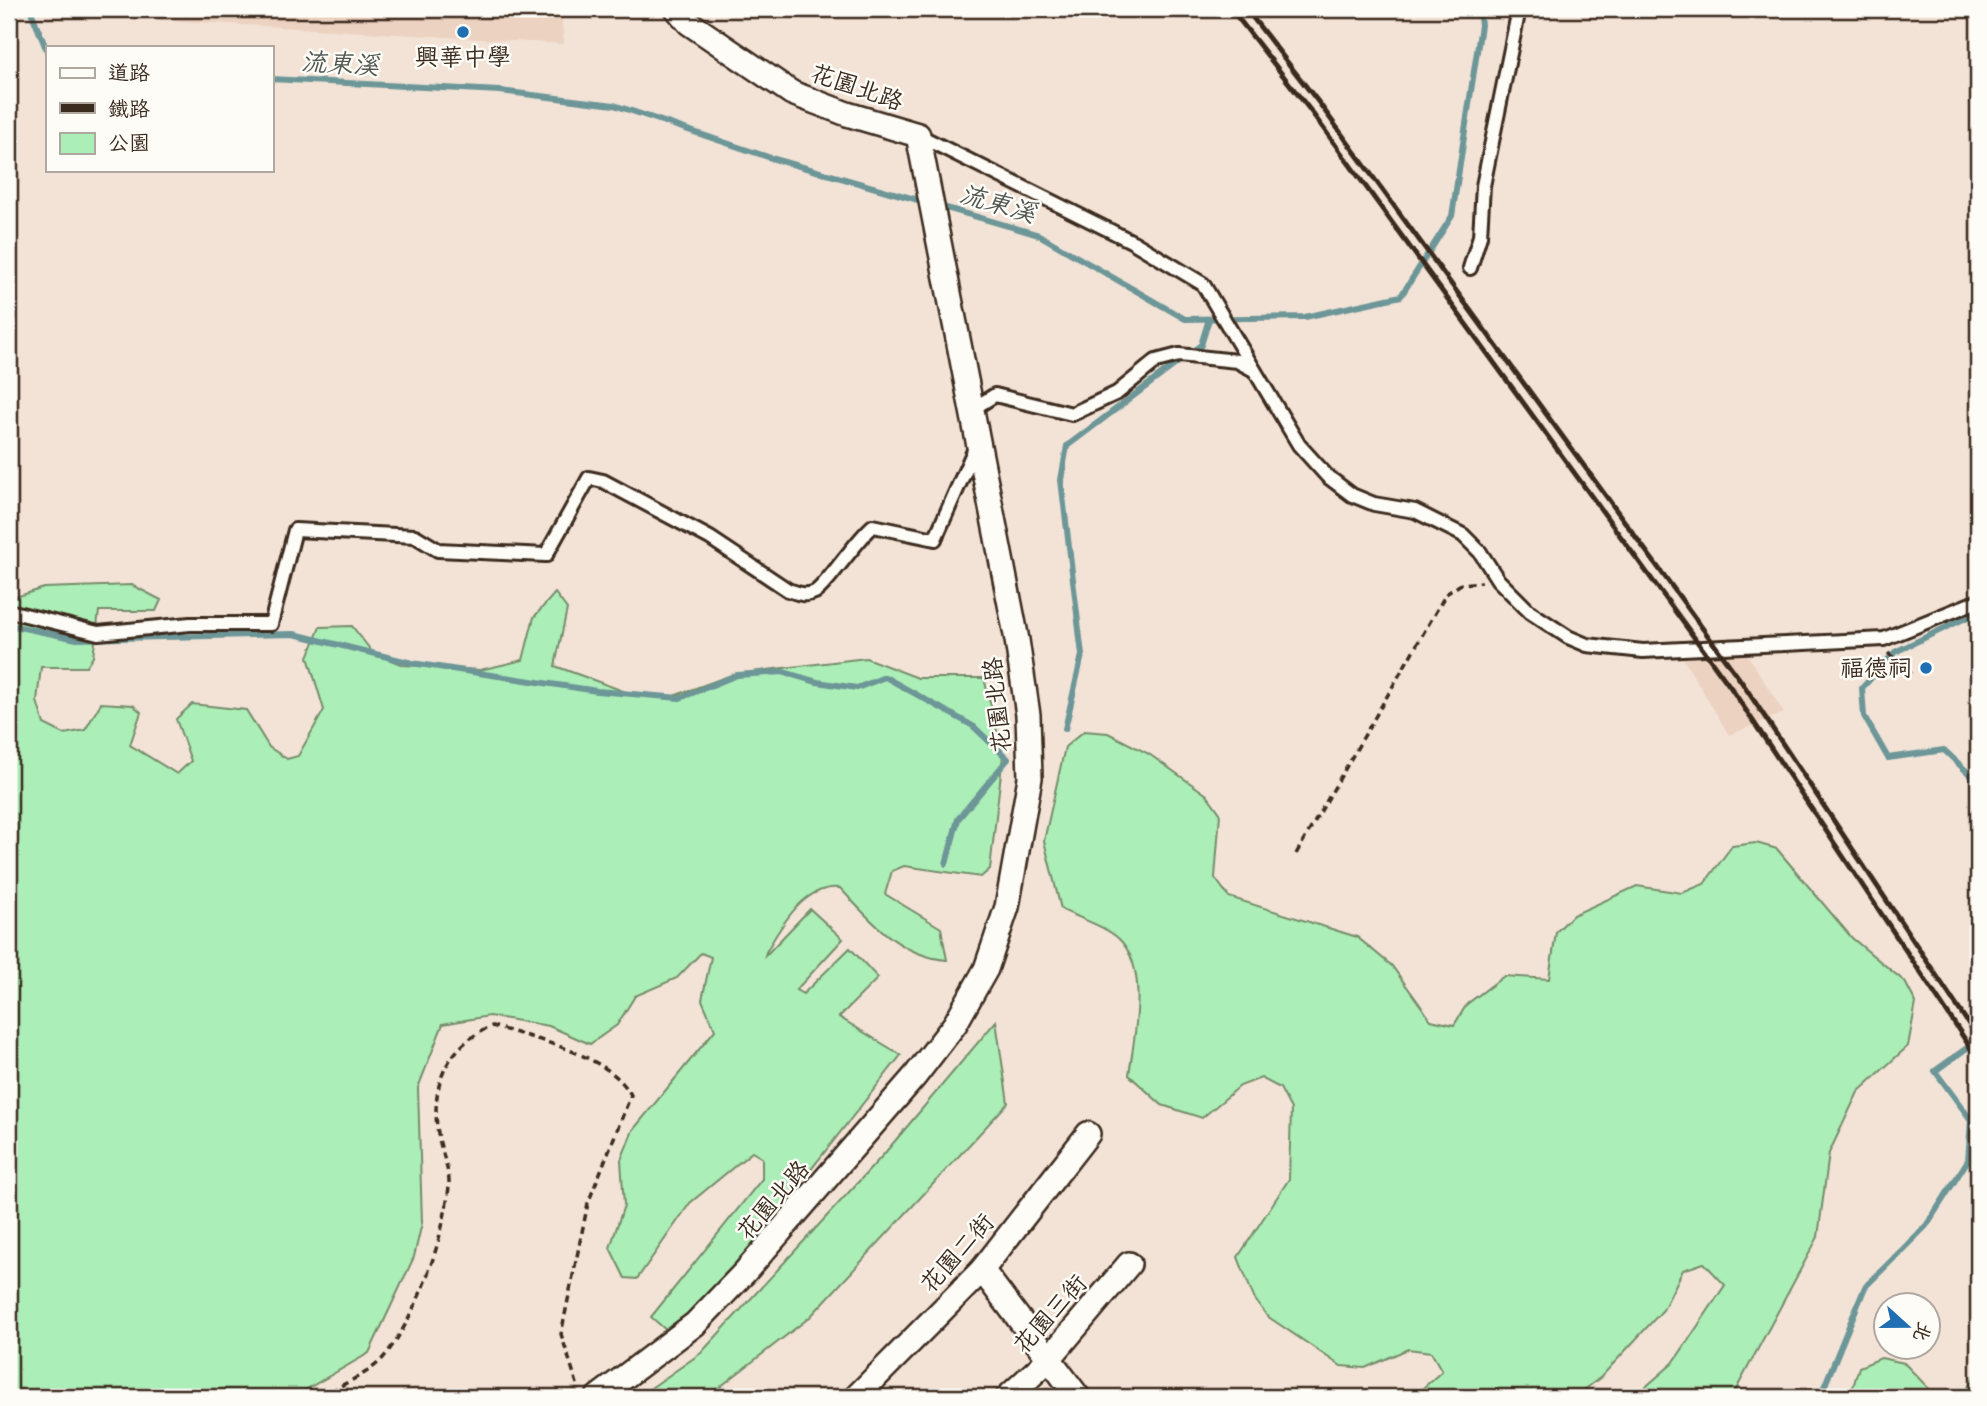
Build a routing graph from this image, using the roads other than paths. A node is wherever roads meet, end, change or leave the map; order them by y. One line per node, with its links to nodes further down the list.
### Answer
1 (677, 9): 3 (street, 花園北路)
2 (1519, 9): 4 (lane)
3 (918, 136): 5 (lane); 6 (street, 花園北路)
4 (1470, 268)
5 (1251, 366): 6 (lane); 8 (lane)
6 (971, 410): 7 (street, 花園北路)
7 (978, 443): 9 (lane); 14 (street, 花園北路)
8 (1978, 601)
9 (9, 611)
10 (1088, 1134): 12 (street, 花園二街)
11 (1129, 1264): 13 (street, 花園三街)
12 (982, 1270): 13 (street); 15 (street, 花園二街)
13 (1048, 1360): 16 (street, 花園三街); 17 (street)
14 (598, 1397)
15 (856, 1397)
16 (1008, 1397)
17 (1078, 1397)

